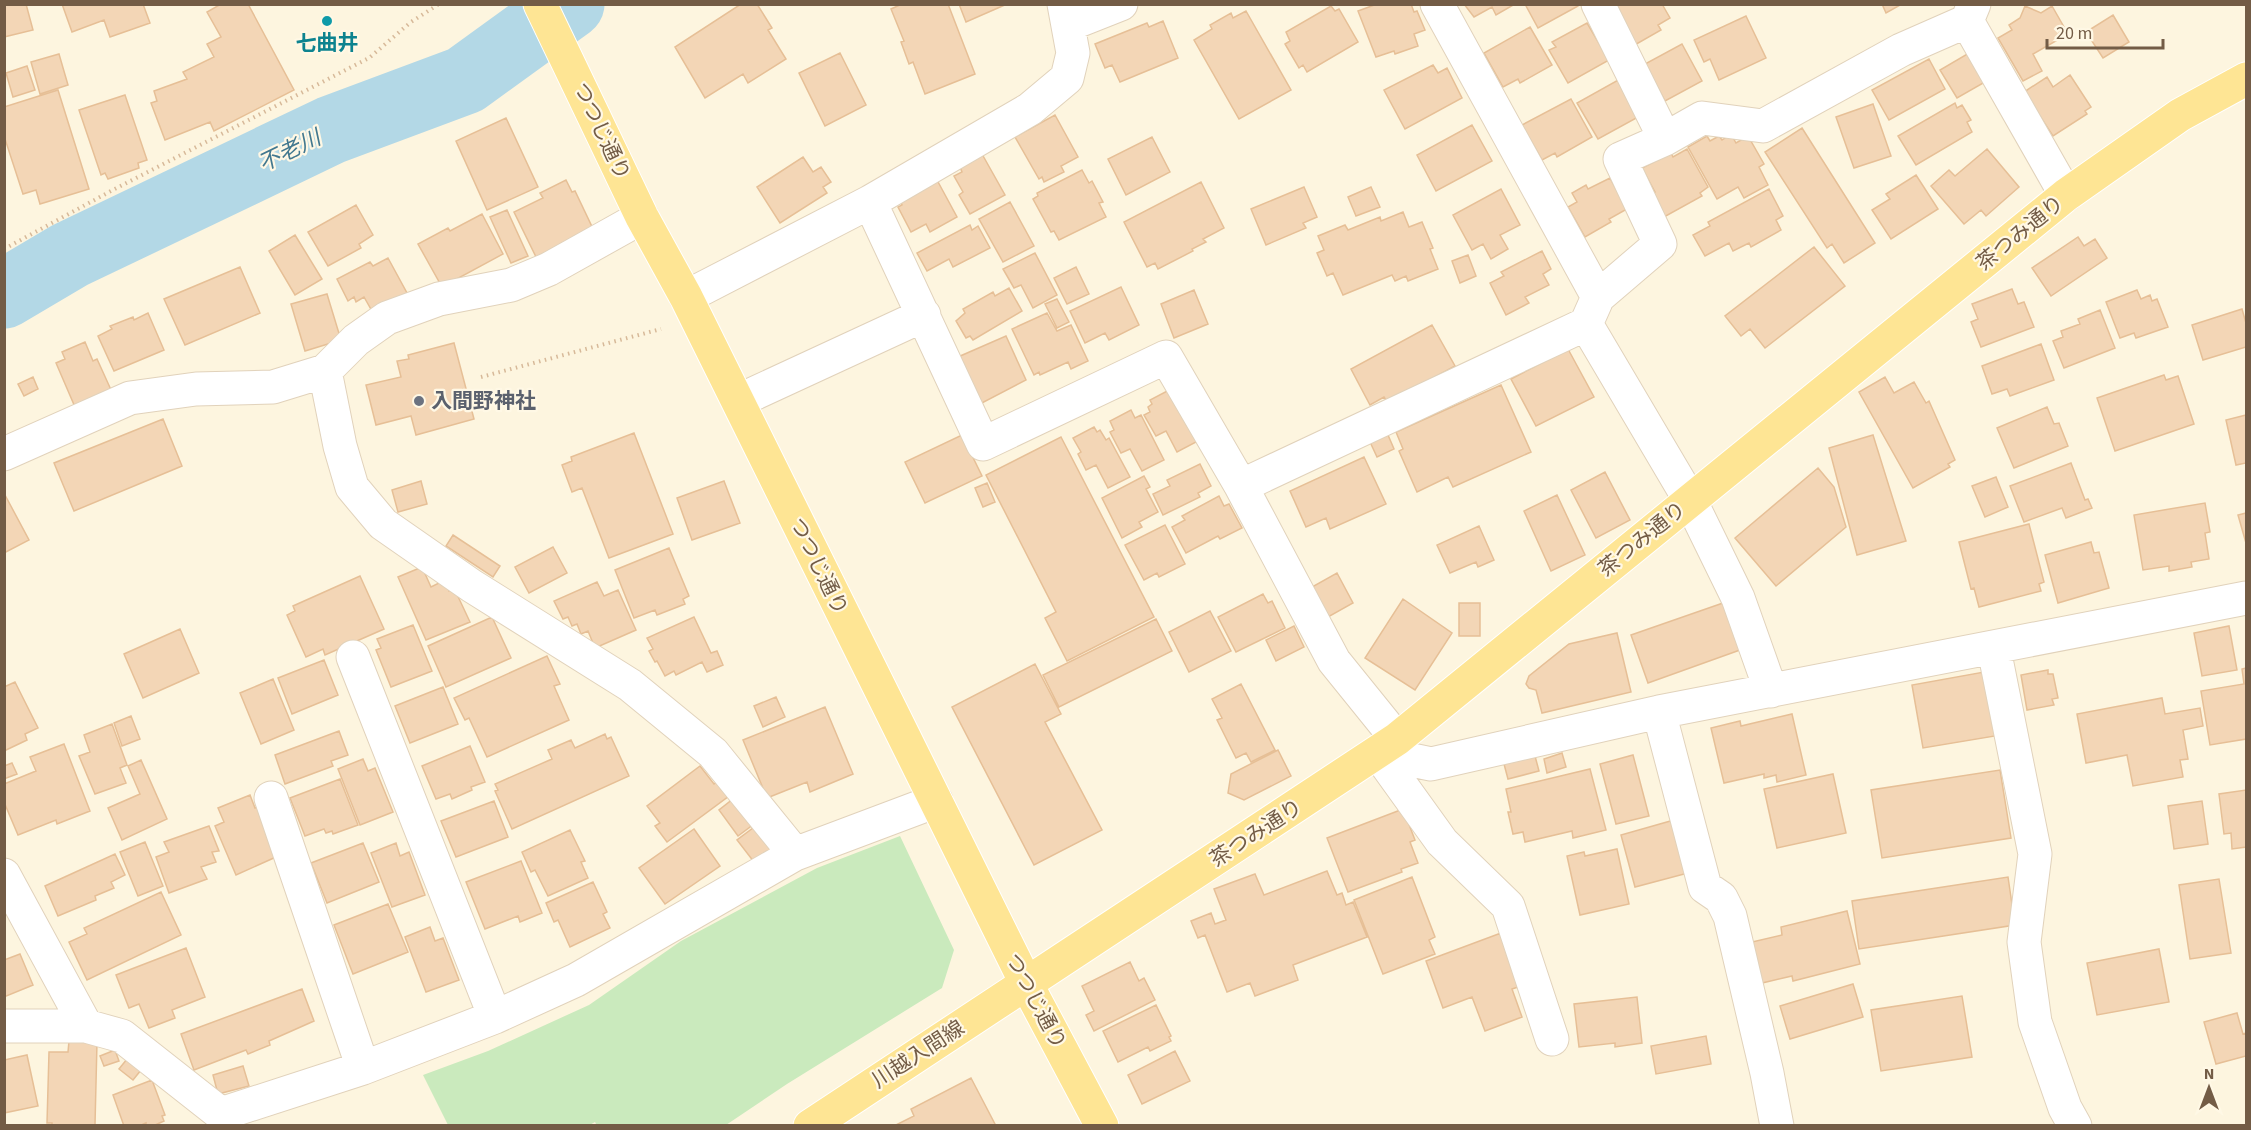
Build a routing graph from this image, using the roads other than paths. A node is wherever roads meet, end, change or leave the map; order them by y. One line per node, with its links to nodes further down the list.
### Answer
1 (540, 4): 11 (main road, つつじ通り)
2 (1121, 4): 6 (street)
3 (1437, 4): 13 (street)
4 (1598, 4): 8 (street)
5 (1971, 13): 8 (street); 9 (street)
6 (1066, 15): 10 (street)
7 (2247, 79): 9 (main road, 茶つみ通り)
8 (1665, 139): 13 (street)
9 (2066, 195): 19 (main road, 茶つみ通り)
10 (870, 202): 12 (street); 14 (street)
11 (642, 217): 12 (main road, つつじ通り); 15 (street)
12 (691, 308): 16 (main road, つつじ通り)
13 (1592, 310): 18 (street); 19 (street)
14 (924, 315): 16 (street); 18 (street)
15 (326, 371): 17 (street); 28 (street)
16 (738, 401): 27 (main road, つつじ通り)
17 (4, 454)
18 (1241, 486): 25 (street)
19 (1690, 500): 23 (street); 25 (main road, 茶つみ通り)
20 (2247, 598): 21 (street)
21 (1994, 649): 23 (street); 40 (street)
22 (352, 657): 31 (street)
23 (1771, 691): 24 (street)
24 (1659, 712): 25 (street); 39 (street)
25 (1388, 746): 30 (main road, 茶つみ通り); 34 (street)
26 (271, 798): 35 (street)
27 (936, 801): 28 (street); 30 (main road, つつじ通り)
28 (795, 854): 31 (street)
29 (4, 875): 33 (street)
30 (1026, 983): 37 (main road, 川越入間線); 38 (main road, つつじ通り)
31 (495, 1017): 35 (street)
32 (4, 1026): 33 (street)
33 (86, 1026): 36 (street)
34 (1552, 1039)
35 (363, 1068): 36 (street)
36 (224, 1120)
37 (810, 1125)
38 (1102, 1125)
39 (1777, 1125)
40 (2075, 1125)

